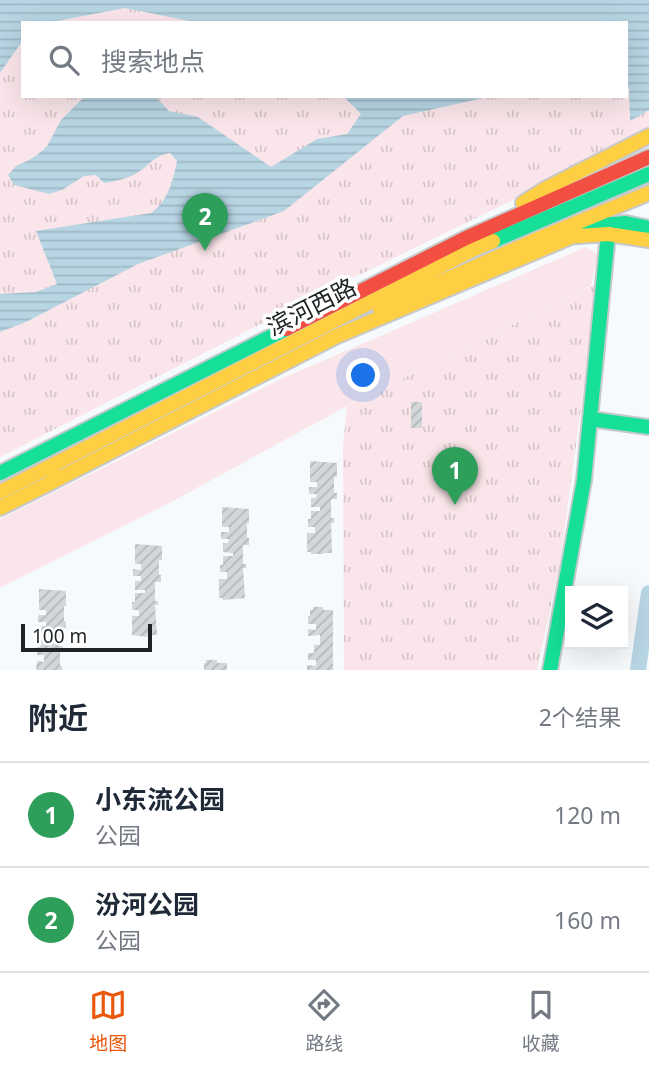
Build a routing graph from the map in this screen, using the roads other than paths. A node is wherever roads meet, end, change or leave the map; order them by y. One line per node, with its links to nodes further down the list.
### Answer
1 (649, 136): 9 (main road)
2 (643, 160): 9 (main road, 滨河西路)
3 (649, 174): 14 (main road, 滨河西路)
4 (649, 193): 10 (main road)
5 (649, 228): 6 (main road)
6 (626, 229): 7 (main road); 10 (main road); 11 (main road)
7 (608, 234): 8 (main road); 15 (main road)
8 (573, 236): 10 (main road); 13 (main road)
9 (466, 238): 18 (main road, 滨河西路)
10 (538, 239): 12 (main road)
11 (649, 240)
12 (373, 312): 13 (main road); 14 (main road)
13 (337, 336): 19 (main road)
14 (300, 337): 17 (main road, 滨河西路)
15 (590, 419): 16 (main road); 22 (main road)
16 (649, 427)
17 (85, 448): 19 (main road); 20 (main road, 滨河西路)
18 (0, 473)
19 (50, 483): 21 (main road)
20 (0, 492)
21 (0, 508)
22 (563, 599): 23 (main road); 24 (main road)
23 (543, 670)
24 (550, 670)

